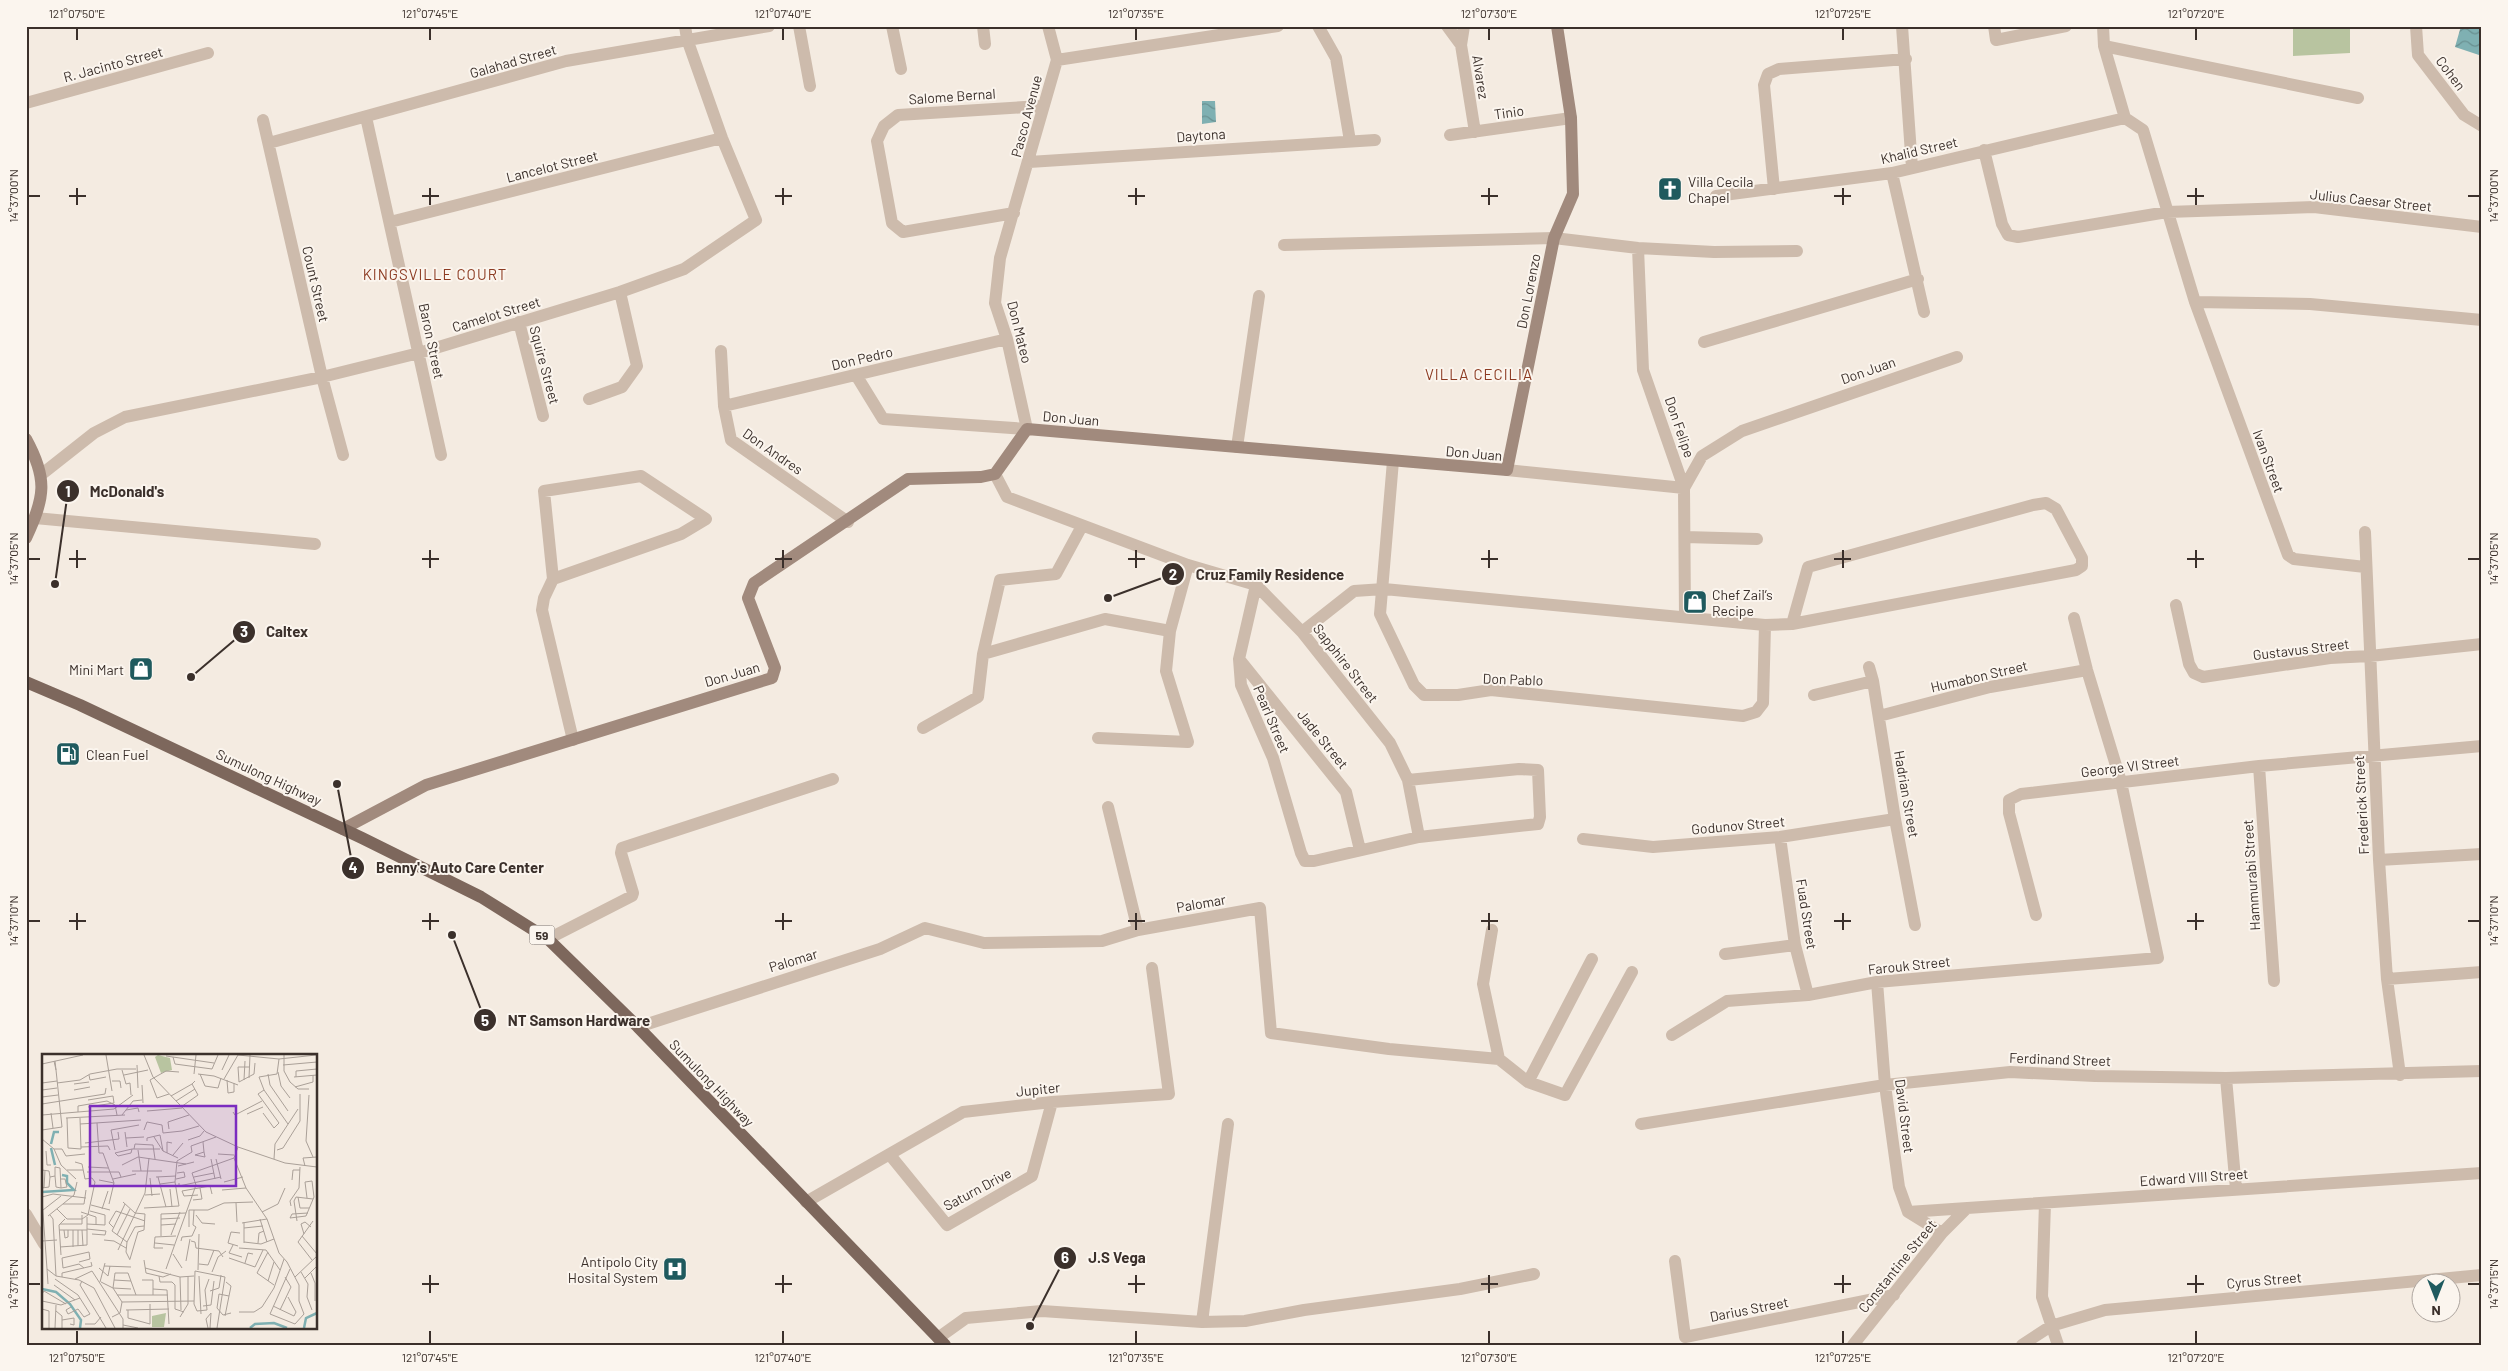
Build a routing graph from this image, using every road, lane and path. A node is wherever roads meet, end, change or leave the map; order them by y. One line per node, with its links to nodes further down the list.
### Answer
1 (769, 26): 16 (street, Galahad Street)
2 (800, 26): 24 (street)
3 (892, 26): 23 (street)
4 (983, 26): 17 (street)
5 (1048, 26): 22 (street)
6 (1278, 26): 22 (street)
7 (1318, 26): 37 (street)
8 (1447, 26): 18 (street)
9 (1464, 26): 18 (street, Alvarez)
10 (1557, 26): 29 (street, Don Lorenzo)
11 (1902, 26): 21 (street)
12 (1994, 26): 13 (street)
13 (2066, 26)
14 (2103, 26): 19 (street)
15 (2416, 26): 32 (street, Cohen)
16 (686, 33): 28 (street, Galahad Street); 35 (street, Camelot Street)
17 (986, 44)
18 (1461, 45): 33 (street, Alvarez)
19 (2104, 46): 25 (street); 30 (street)
20 (208, 53): 26 (street, R. Jacinto Street)
21 (1906, 58): 41 (street); 43 (street)
22 (1057, 60): 27 (street, Pasco Avenue)
23 (901, 69)
24 (810, 86)
25 (2358, 98)
26 (26, 103)
27 (1042, 106): 40 (street, Pasco Avenue); 46 (street, Salome Bernal)
28 (366, 117): 38 (street, Galahad Street); 47 (street, Baron Street)
29 (1571, 118): 33 (street, Tinio); 49 (street, Don Lorenzo)
30 (2125, 118): 39 (street, Khalid Street); 45 (street)
31 (263, 120): 38 (street, Count Street)
32 (2482, 126)
33 (1475, 132): 34 (street, Tinio)
34 (1450, 135)
35 (722, 138): 47 (street, Lancelot Street); 54 (street, Camelot Street)
36 (1375, 140): 37 (street, Daytona)
37 (1350, 141): 40 (street, Daytona)
38 (269, 143): 67 (street, Count Street)
39 (1984, 150): 41 (street, Khalid Street); 45 (street, Julius Caesar Street)
40 (1030, 162): 46 (street, Pasco Avenue)
41 (1912, 168): 42 (street, Khalid Street)
42 (1892, 173): 43 (street, Khalid Street); 53 (street)
43 (1774, 189): 44 (street, Khalid Street)
44 (1716, 196)
45 (2167, 212): 48 (street, Julius Caesar Street); 56 (street)
46 (1014, 213): 61 (street, Don Mateo)
47 (390, 222): 64 (street, Baron Street)
48 (2482, 227)
49 (1554, 238): 50 (street); 51 (street); 77 (street, Don Lorenzo)
50 (1284, 245)
51 (1638, 248): 52 (street); 80 (street, Don Felipe)
52 (1797, 251)
53 (1918, 279): 57 (street); 62 (street)
54 (620, 292): 60 (street, Camelot Street); 68 (street)
55 (1259, 296): 73 (street)
56 (2195, 302): 59 (street); 90 (street, Ivan Street)
57 (1924, 312)
58 (2482, 313): 59 (street)
59 (2482, 320)
60 (518, 322): 64 (street, Camelot Street); 70 (street, Squire Street)
61 (1007, 339): 66 (street, Don Pedro); 71 (street, Don Mateo)
62 (1704, 342)
63 (721, 351): 69 (street, Don Andres)
64 (419, 353): 67 (street, Camelot Street); 75 (street, Baron Street)
65 (1957, 357): 80 (street, Don Juan)
66 (856, 375): 69 (street, Don Pedro); 71 (street)
67 (322, 377): 74 (street, Count Street); 78 (street, Camelot Street)
68 (589, 399)
69 (724, 406): 82 (street, Don Andres)
70 (543, 416)
71 (1027, 429): 73 (street, Don Juan); 79 (street, Don Juan)
72 (26, 439): 78 (street)
73 (1237, 447): 76 (street, Don Juan)
74 (343, 454)
75 (441, 455)
76 (1393, 460): 77 (street, Don Juan); 93 (street, Don Pablo)
77 (1507, 470): 80 (street, Don Juan)
78 (42, 474): 81 (street)
79 (995, 474): 82 (street, Don Juan); 83 (street, Sapphire Street)
80 (1684, 488): 85 (street, Don Felipe)
81 (35, 518): 86 (street); 88 (street)
82 (848, 522): 113 (street, Don Juan)
83 (1082, 526): 89 (street, Sapphire Street); 102 (street)
84 (2365, 532): 90 (street, Frederick Street)
85 (1685, 537): 87 (street); 95 (street, Don Felipe)
86 (26, 538)
87 (1757, 539)
88 (315, 544)
89 (1188, 565): 92 (street, Sapphire Street); 99 (street)
90 (2365, 567): 103 (street, Frederick Street)
91 (553, 578): 91 (street); 113 (street)
92 (1256, 585): 100 (street, Sapphire Street); 104 (street, Pearl Street)
93 (1384, 589): 95 (street); 98 (street, Don Pablo); 100 (street)
94 (2176, 605): 103 (street, Gustavus Street)
95 (1685, 616): 98 (street)
96 (2074, 618): 106 (street)
97 (1792, 624): 97 (street); 98 (street)
98 (1765, 625)
99 (1170, 631): 102 (street); 112 (street)
100 (1302, 632): 118 (street, Sapphire Street)
101 (2482, 644): 103 (street, Gustavus Street)
102 (983, 654): 111 (street)
103 (2370, 656): 115 (street, Frederick Street)
104 (1239, 659): 126 (street, Jade Street); 126 (street, Pearl Street)
105 (1869, 667): 107 (street, Hadrian Street)
106 (2087, 670): 110 (street, Humabon Street); 119 (street)
107 (1873, 681): 109 (street); 110 (street, Hadrian Street)
108 (26, 682): 122 (main road, Sumulong Highway / 59)
109 (1814, 695)
110 (1879, 716): 121 (street, Hadrian Street)
111 (923, 728)
112 (1098, 738)
113 (574, 740): 122 (street, Don Juan)
114 (2482, 746): 115 (street, George VI Street)
115 (2374, 756): 116 (street, George VI Street); 128 (street, Frederick Street)
116 (2259, 766): 119 (street, George VI Street); 141 (street, Hammurabi Street)
117 (834, 779): 133 (street)
118 (1408, 780): 123 (street, Sapphire Street); 123 (street)
119 (2121, 782): 129 (street, George VI Street); 142 (street, Farouk Street)
120 (1108, 807): 131 (street)
121 (1895, 820): 124 (street, Godunov Street); 130 (street, Hadrian Street)
122 (343, 829): 133 (main road, Sumulong Highway / 59)
123 (1419, 837): 126 (street)
124 (1780, 837): 125 (street, Godunov Street); 134 (street, Fuad Street)
125 (1583, 839)
126 (1360, 850)
127 (2482, 854): 128 (street)
128 (2379, 860): 140 (street, Frederick Street)
129 (2036, 915)
130 (1915, 925)
131 (1138, 930): 144 (street, Palomar); 146 (street, Palomar)
132 (1492, 930): 146 (street)
133 (548, 939): 144 (main road, Sumulong Highway / 59)
134 (1795, 945): 135 (street); 143 (street, Fuad Street)
135 (1725, 954)
136 (1592, 959): 150 (street)
137 (1152, 968): 152 (street, Jupiter)
138 (1632, 972): 150 (street)
139 (2482, 972): 140 (street)
140 (2388, 979): 148 (street, Frederick Street)
141 (2274, 981)
142 (1877, 982): 143 (street, Farouk Street); 151 (street, David Street)
143 (1808, 995): 145 (street, Farouk Street)
144 (638, 1027): 158 (main road, Sumulong Highway / 59)
145 (1672, 1035)
146 (1499, 1058): 150 (street)
147 (2482, 1071): 148 (street, Ferdinand Street)
148 (2400, 1075): 149 (street, Ferdinand Street)
149 (2226, 1078): 151 (street, Ferdinand Street); 157 (street)
150 (1528, 1082)
151 (1885, 1085): 154 (street, Ferdinand Street); 161 (street, David Street)
152 (1052, 1102): 155 (street, Jupiter); 155 (street, Saturn Drive)
153 (1228, 1124): 169 (street)
154 (1642, 1124)
155 (890, 1155): 158 (street, Jupiter)
156 (2482, 1173): 157 (street, Edward VIII Street)
157 (2236, 1189): 159 (street, Edward VIII Street)
158 (806, 1202): 171 (main road, Sumulong Highway / 59)
159 (2045, 1203): 160 (street, Edward VIII Street); 170 (street)
160 (1967, 1208): 161 (street, Edward VIII Street); 163 (street, Constantine Street)
161 (1908, 1212): 163 (street)
162 (26, 1214): 164 (street)
163 (1942, 1233): 168 (street, Constantine Street)
164 (42, 1241)
165 (1674, 1261): 168 (street, Darius Street)
166 (1534, 1274): 169 (street)
167 (2482, 1275): 170 (street, Cyrus Street)
168 (1894, 1295): 172 (street, Constantine Street)
169 (1202, 1322): 171 (street)
170 (2051, 1326): 173 (street, Cyrus Street); 174 (street)
171 (941, 1341)
172 (1853, 1345)
173 (2022, 1345)
174 (2058, 1345)

